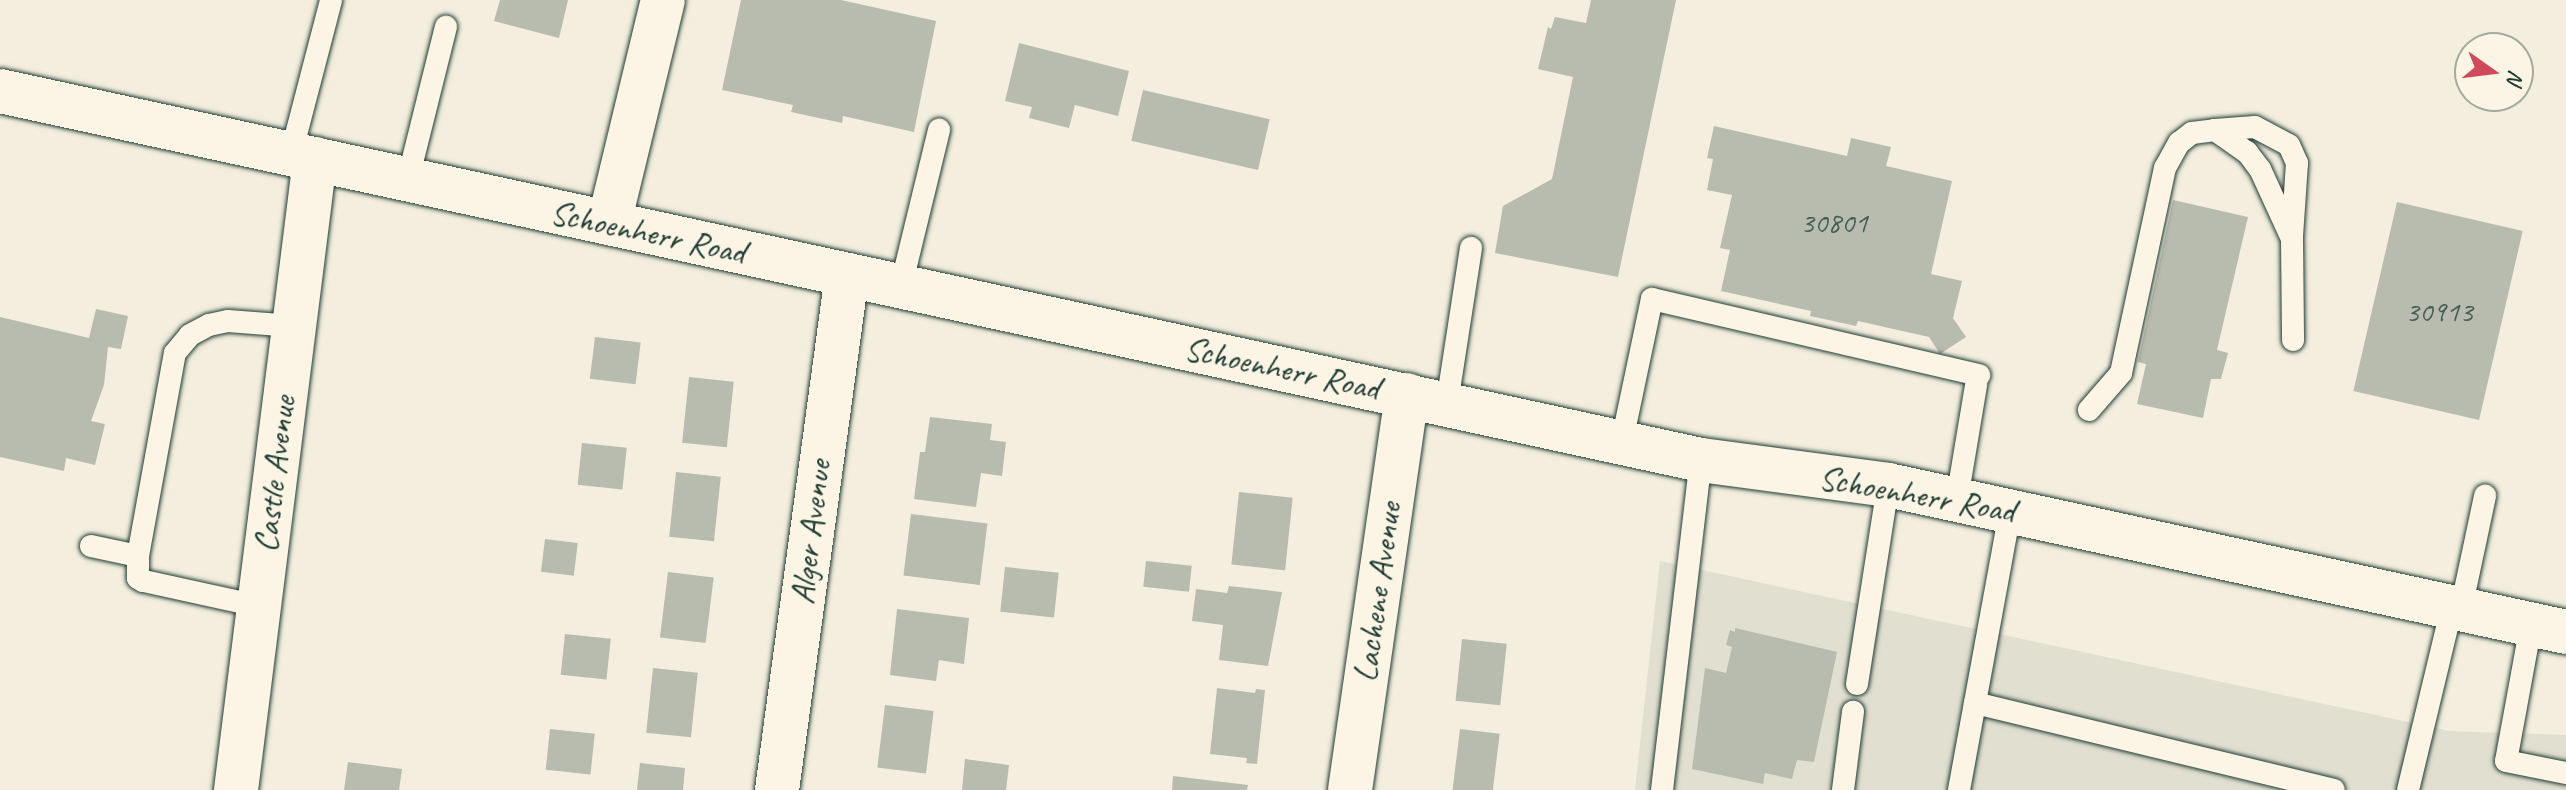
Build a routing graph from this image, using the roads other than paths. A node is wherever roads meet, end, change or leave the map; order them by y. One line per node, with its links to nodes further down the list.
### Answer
1 (331, 0): 7 (lane)
2 (663, 0): 9 (main road)
3 (446, 27): 8 (lane)
4 (0, 91): 7 (main road, Schoenherr Road)
5 (939, 130): 13 (lane)
6 (2215, 130): 10 (lane); 10 (lane); 17 (lane)
7 (303, 157): 8 (main road, Schoenherr Road); 14 (main road, Castle Avenue)
8 (408, 179): 9 (main road, Schoenherr Road)
9 (609, 223): 12 (main road, Schoenherr Road)
10 (2292, 239): 15 (lane)
11 (1471, 248): 16 (lane)
12 (847, 275): 13 (main road, Schoenherr Road); 34 (main road, Alger Avenue)
13 (901, 286): 16 (main road, Schoenherr Road)
14 (293, 326): 25 (lane); 26 (main road, Castle Avenue)
15 (2293, 340)
16 (1427, 399): 18 (main road, Schoenherr Road); 35 (main road, Lachene Avenue)
17 (2089, 410)
18 (1622, 441): 19 (main road, Schoenherr Road); 22 (lane)
19 (1701, 460): 20 (main road, Schoenherr Road); 36 (lane)
20 (1888, 485): 22 (main road, Schoenherr Road); 29 (lane)
21 (2485, 496): 27 (lane)
22 (1957, 499): 23 (main road, Schoenherr Road)
23 (2010, 511): 27 (main road, Schoenherr Road); 30 (lane)
24 (91, 546): 25 (lane)
25 (138, 556): 26 (lane)
26 (258, 606): 33 (main road, Castle Avenue)
27 (2456, 608): 28 (main road, Schoenherr Road); 40 (lane)
28 (2549, 628): 32 (lane)
29 (1857, 684)
30 (1975, 703): 38 (lane); 39 (lane)
31 (1853, 712): 37 (lane)
32 (2566, 773)
33 (236, 790)
34 (777, 790)
35 (1350, 790)
36 (1662, 790)
37 (1843, 790)
38 (1959, 790)
39 (2334, 790)
40 (2408, 790)

